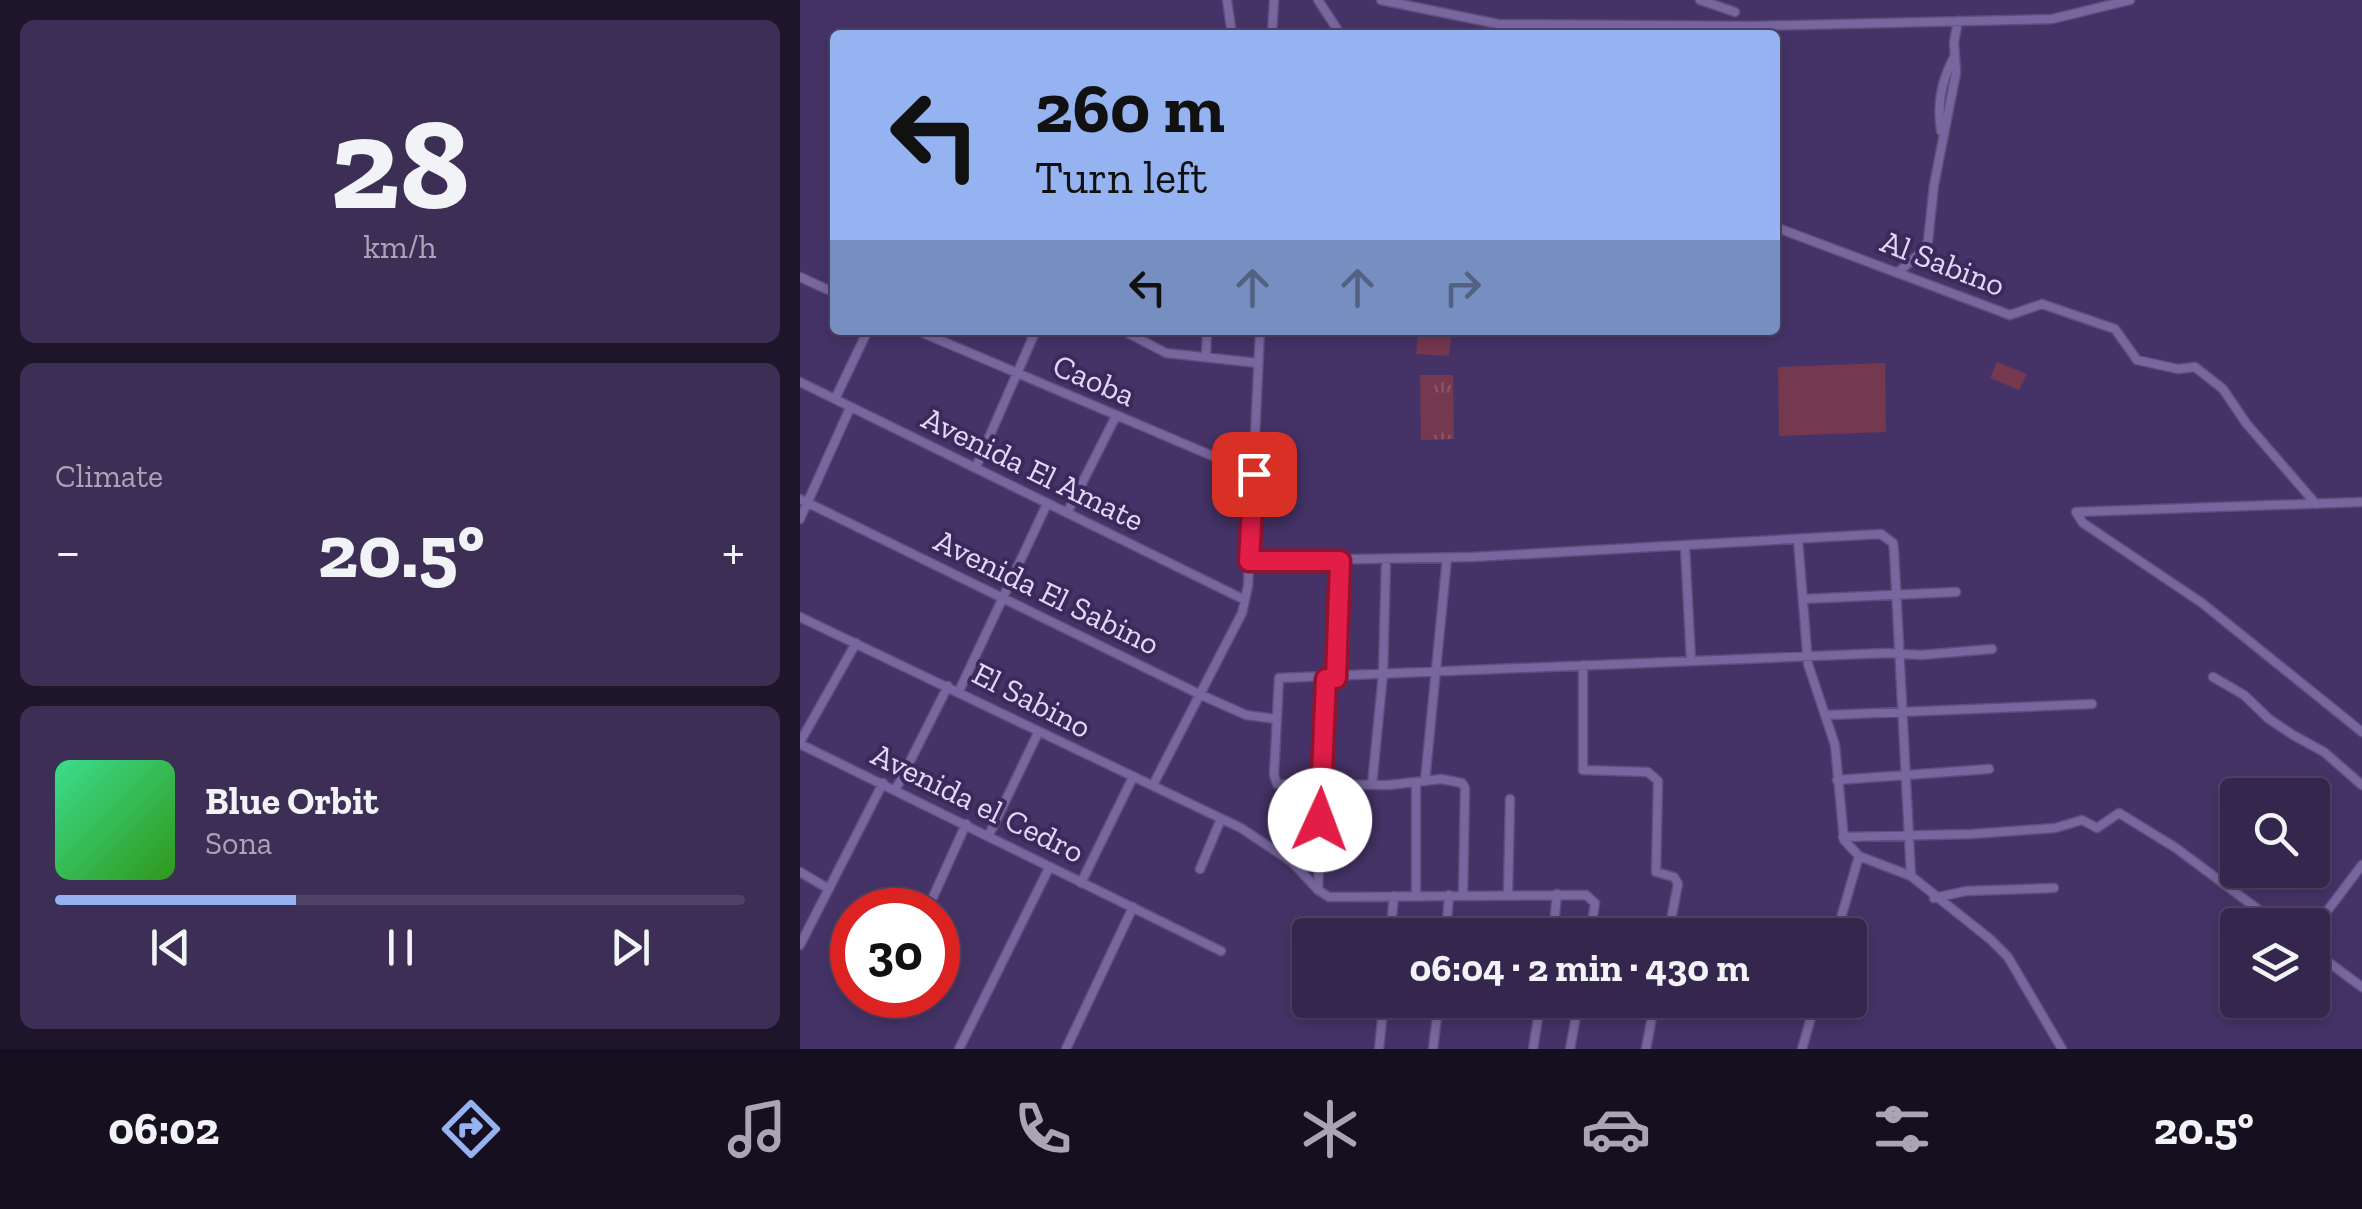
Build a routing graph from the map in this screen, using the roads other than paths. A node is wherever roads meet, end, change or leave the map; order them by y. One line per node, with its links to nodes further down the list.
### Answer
1 (1227, 0): 10 (street)
2 (1274, 0): 11 (street)
3 (1318, 0): 12 (street)
4 (1381, 0): 9 (street)
5 (1700, 0): 7 (street)
6 (2130, 0): 8 (street)
7 (1735, 12)
8 (1958, 21): 14 (street); 16 (street)
9 (1498, 24): 13 (street); 14 (street)
10 (1231, 30)
11 (1272, 30)
12 (1338, 30)
13 (1500, 30)
14 (1598, 30)
15 (1780, 229): 16 (street, Al Sabino)
16 (1897, 273): 39 (street, Al Sabino)
17 (800, 277): 18 (street)
18 (830, 291)
19 (866, 335): 31 (street)
20 (927, 335): 29 (street, Caoba)
21 (1034, 335): 29 (street)
22 (1130, 335): 26 (street)
23 (1146, 335): 26 (street)
24 (1207, 335): 27 (street)
25 (1260, 335): 28 (street)
26 (1145, 344): 27 (street)
27 (1206, 356): 28 (street)
28 (1258, 363): 35 (street)
29 (1015, 374): 33 (street, Caoba); 34 (street)
30 (800, 382): 31 (street, Avenida El Amate)
31 (836, 399): 32 (street, Avenida El Amate)
32 (850, 408): 34 (street, Avenida El Amate); 36 (street)
33 (1116, 416): 35 (street, Caoba); 40 (street)
34 (976, 466): 38 (street, Avenida El Amate)
35 (1254, 474): 46 (street)
36 (804, 501): 41 (street); 50 (street, Avenida El Sabino)
37 (2362, 502): 39 (street)
38 (1047, 504): 40 (street, Avenida El Amate); 50 (street)
39 (2316, 504): 71 (street)
40 (1068, 514): 51 (street, Avenida El Amate)
41 (800, 518)
42 (1798, 540): 43 (street); 49 (street); 52 (street)
43 (1685, 546): 44 (street); 58 (street)
44 (1447, 558): 45 (street); 60 (street)
45 (1386, 560): 47 (street); 61 (street)
46 (1249, 561): 47 (street); 51 (street)
47 (1340, 561): 63 (street)
48 (1956, 592): 49 (street)
49 (1896, 596): 52 (street); 56 (street)
50 (1005, 598): 65 (street); 66 (street, Avenida El Sabino)
51 (1245, 600): 66 (street)
52 (1803, 600): 57 (street)
53 (800, 617): 54 (street, El Sabino)
54 (856, 643): 64 (street, El Sabino); 73 (street)
55 (1992, 648): 56 (street)
56 (1900, 654): 57 (street); 68 (street)
57 (1808, 658): 58 (street); 69 (street)
58 (1692, 662): 59 (street)
59 (1583, 664): 60 (street); 116 (street)
60 (1434, 672): 61 (street); 78 (street)
61 (1384, 674): 63 (street); 80 (street)
62 (2213, 676): 81 (street)
63 (1331, 678): 70 (street); 83 (street)
64 (948, 686): 65 (street, El Sabino); 84 (street)
65 (959, 691): 72 (street, El Sabino)
66 (1199, 694): 70 (street, Avenida El Sabino); 82 (street)
67 (2092, 704): 68 (street)
68 (1901, 712): 69 (street); 75 (street)
69 (1828, 715): 77 (street)
70 (1276, 719): 83 (street)
71 (2362, 732)
72 (1038, 733): 76 (street, El Sabino); 88 (street)
73 (800, 743): 79 (street, Avenida el Cedro)
74 (1990, 770): 75 (street)
75 (1905, 775): 77 (street); 89 (street)
76 (1133, 777): 82 (street, El Sabino); 97 (street)
77 (1838, 780): 90 (street)
78 (1421, 782): 80 (street); 103 (street); 105 (street)
79 (883, 783): 84 (street, Avenida el Cedro); 100 (street)
80 (1372, 785): 83 (street)
81 (2362, 785)
82 (1153, 786): 86 (street, El Sabino)
83 (1320, 786): 101 (street)
84 (896, 789): 87 (street, Avenida el Cedro)
85 (1510, 799): 106 (street)
86 (1221, 818): 94 (street); 101 (street, El Sabino)
87 (966, 824): 88 (street, Avenida el Cedro); 98 (street)
88 (989, 835): 93 (street, Avenida el Cedro)
89 (1908, 835): 90 (street); 96 (street); 110 (street)
90 (1843, 837): 91 (street)
91 (1860, 856): 96 (street); 117 (street)
92 (2362, 865): 111 (street)
93 (1049, 868): 97 (street, Avenida el Cedro); 128 (street)
94 (1200, 869)
95 (800, 872): 100 (street)
96 (1911, 876): 108 (street)
97 (1082, 883): 109 (street, Avenida el Cedro)
98 (937, 888)
99 (2054, 888): 108 (street)
100 (829, 889): 118 (street)
101 (1318, 890): 107 (street)
102 (1557, 894): 106 (street); 114 (street); 115 (street)
103 (1416, 895): 104 (street); 107 (street)
104 (1449, 895): 105 (street); 113 (street)
105 (1463, 895): 106 (street)
106 (1508, 895)
107 (1394, 896): 112 (street)
108 (1934, 898): 136 (street)
109 (1133, 907): 119 (street, Avenida el Cedro); 129 (street)
110 (2256, 908)
111 (2329, 908)
112 (1392, 918)
113 (1447, 918)
114 (1555, 918)
115 (1593, 918)
116 (1671, 918)
117 (1841, 918)
118 (800, 945)
119 (1221, 952)
120 (2330, 963): 121 (street)
121 (2362, 987)
122 (1382, 1018): 130 (street)
123 (1437, 1018): 131 (street)
124 (1539, 1018): 132 (street)
125 (1575, 1018): 133 (street)
126 (1652, 1018): 134 (street)
127 (1811, 1018): 135 (street)
128 (959, 1049)
129 (1066, 1049)
130 (1378, 1049)
131 (1434, 1049)
132 (1533, 1049)
133 (1570, 1049)
134 (1646, 1049)
135 (1802, 1049)
136 (2062, 1049)

